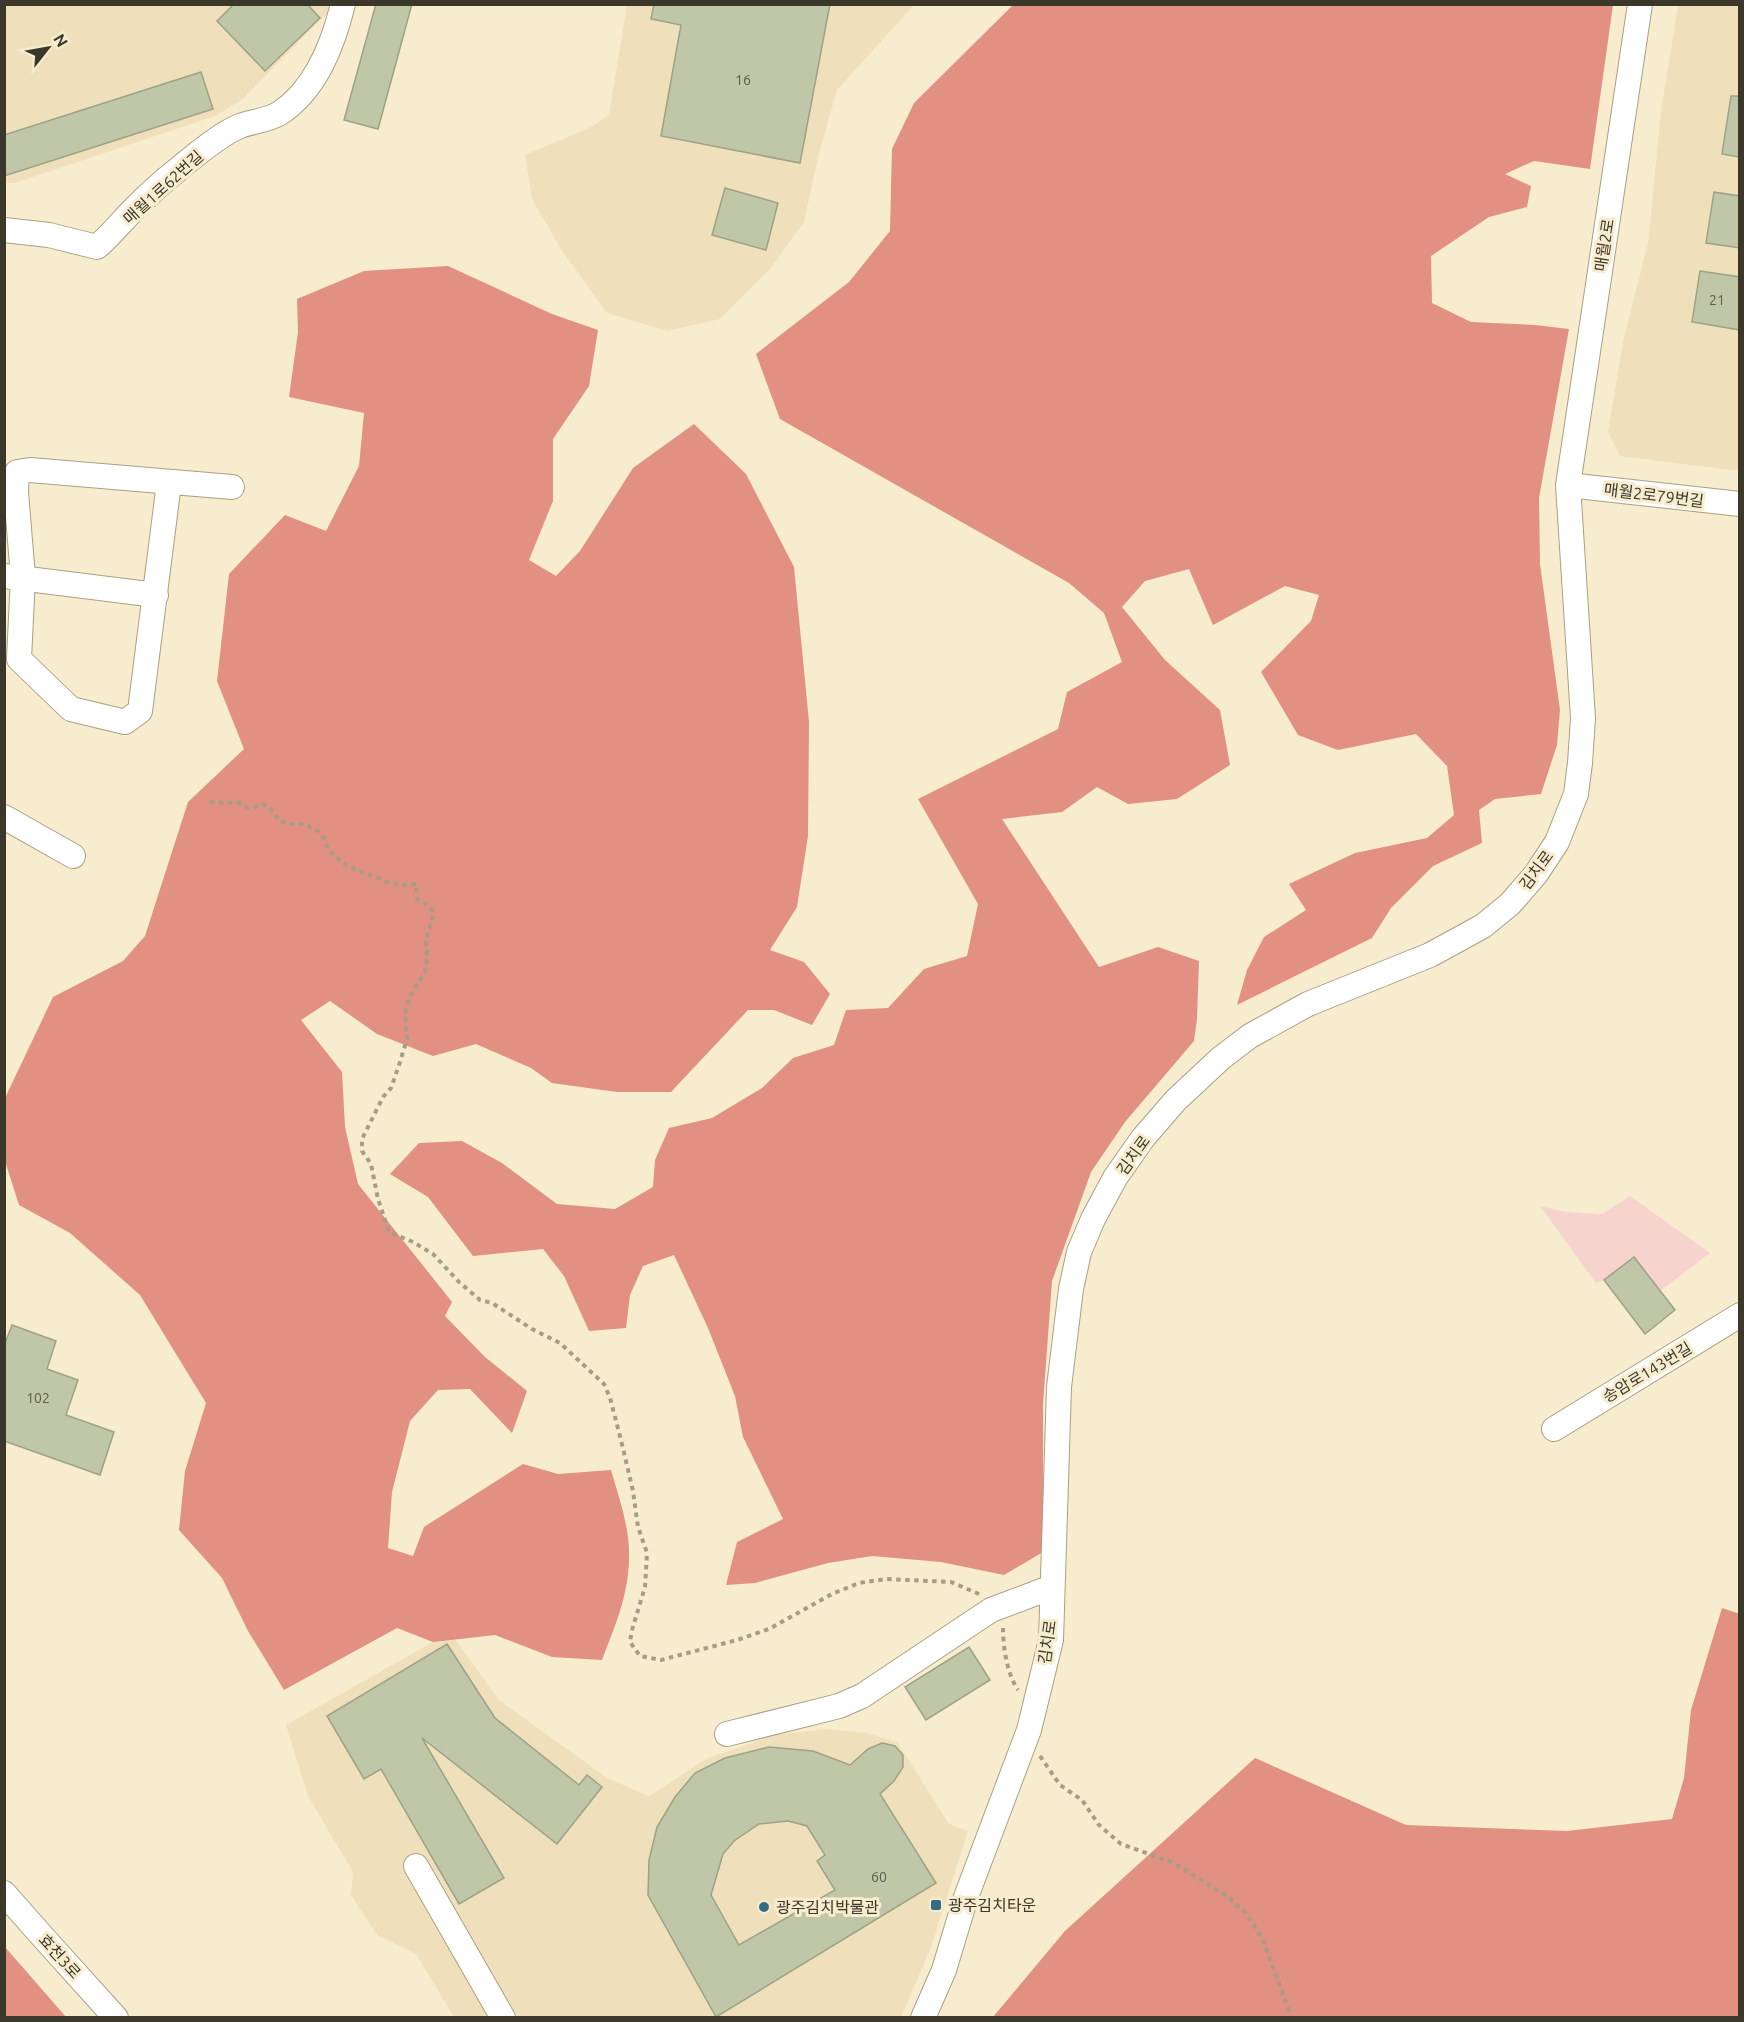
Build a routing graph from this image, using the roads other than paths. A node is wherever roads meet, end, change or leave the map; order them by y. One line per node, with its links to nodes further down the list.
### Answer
1 (343, 4): 3 (street, 매월1로62번길)
2 (1640, 4): 5 (street, 매월2로)
3 (4, 230)
4 (169, 483): 6 (street); 8 (street); 9 (street)
5 (1568, 485): 7 (street, 매월2로79번길); 14 (street, 김치로)
6 (232, 487)
7 (1740, 504)
8 (14, 576): 9 (street); 9 (street)
9 (156, 595)
10 (4, 816): 11 (street)
11 (74, 856)
12 (1740, 1315): 13 (street, 송암로143번길)
13 (1554, 1429)
14 (1052, 1587): 15 (street); 20 (street, 김치로)
15 (727, 1734)
16 (416, 1866): 19 (street)
17 (4, 1893): 18 (street, 효천3로)
18 (116, 2018)
19 (503, 2018)
20 (923, 2018)

